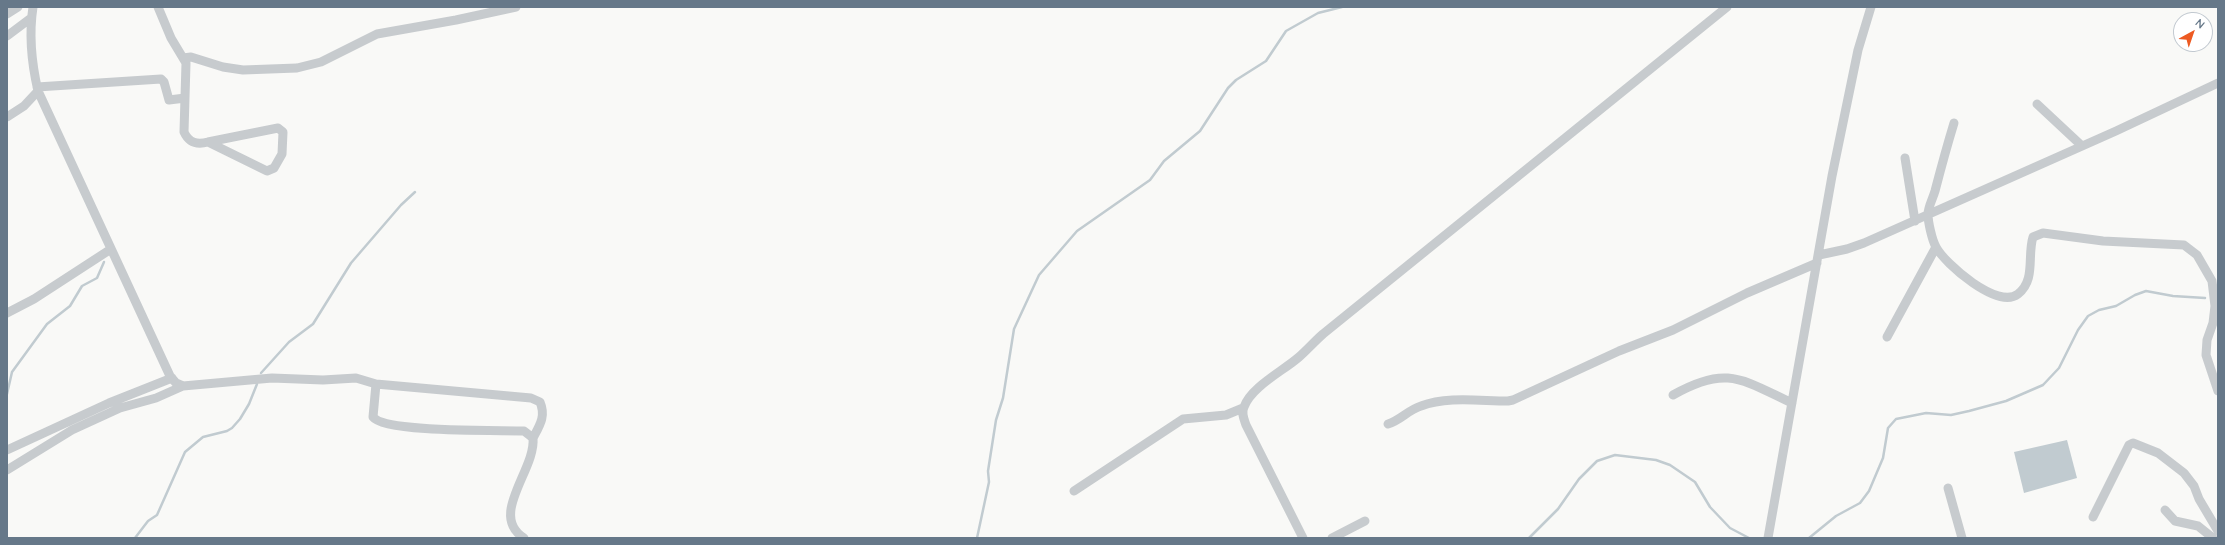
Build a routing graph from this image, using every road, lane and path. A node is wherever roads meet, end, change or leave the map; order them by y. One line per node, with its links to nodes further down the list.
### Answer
1 (18, 7): 7 (street)
2 (33, 7): 8 (street)
3 (158, 7): 10 (street)
4 (516, 7): 10 (street)
5 (1727, 7): 33 (street)
6 (1871, 7): 24 (street)
7 (7, 14)
8 (32, 18): 9 (street); 12 (street)
9 (7, 36)
10 (183, 58): 13 (street)
11 (2218, 83): 18 (street)
12 (38, 89): 13 (street); 15 (street); 23 (street)
13 (185, 98): 17 (street)
14 (2037, 104): 18 (street)
15 (7, 117)
16 (1954, 123): 20 (street)
17 (208, 142): 17 (street)
18 (2082, 146): 20 (street)
19 (1905, 158): 21 (street)
20 (1928, 214): 21 (street); 22 (street)
21 (1915, 221): 24 (street)
22 (1936, 247): 26 (street); 30 (street)
23 (111, 249): 25 (street); 27 (street)
24 (1818, 259): 32 (street); 34 (street)
25 (7, 313)
26 (1887, 337)
27 (172, 378): 29 (street); 36 (street)
28 (376, 384): 29 (street); 35 (street); 35 (street)
29 (182, 386): 37 (street)
30 (2218, 391)
31 (1673, 395): 32 (street)
32 (1792, 403): 47 (street)
33 (1243, 408): 39 (street); 45 (street)
34 (1388, 424)
35 (533, 438): 44 (street)
36 (7, 450)
37 (7, 470)
38 (1948, 488): 48 (street)
39 (1074, 491)
40 (2165, 510): 49 (street)
41 (2093, 517): 43 (street)
42 (1365, 521): 46 (street)
43 (2218, 531)
44 (524, 538)
45 (1303, 538)
46 (1332, 538)
47 (1768, 538)
48 (1962, 538)
49 (2213, 538)

